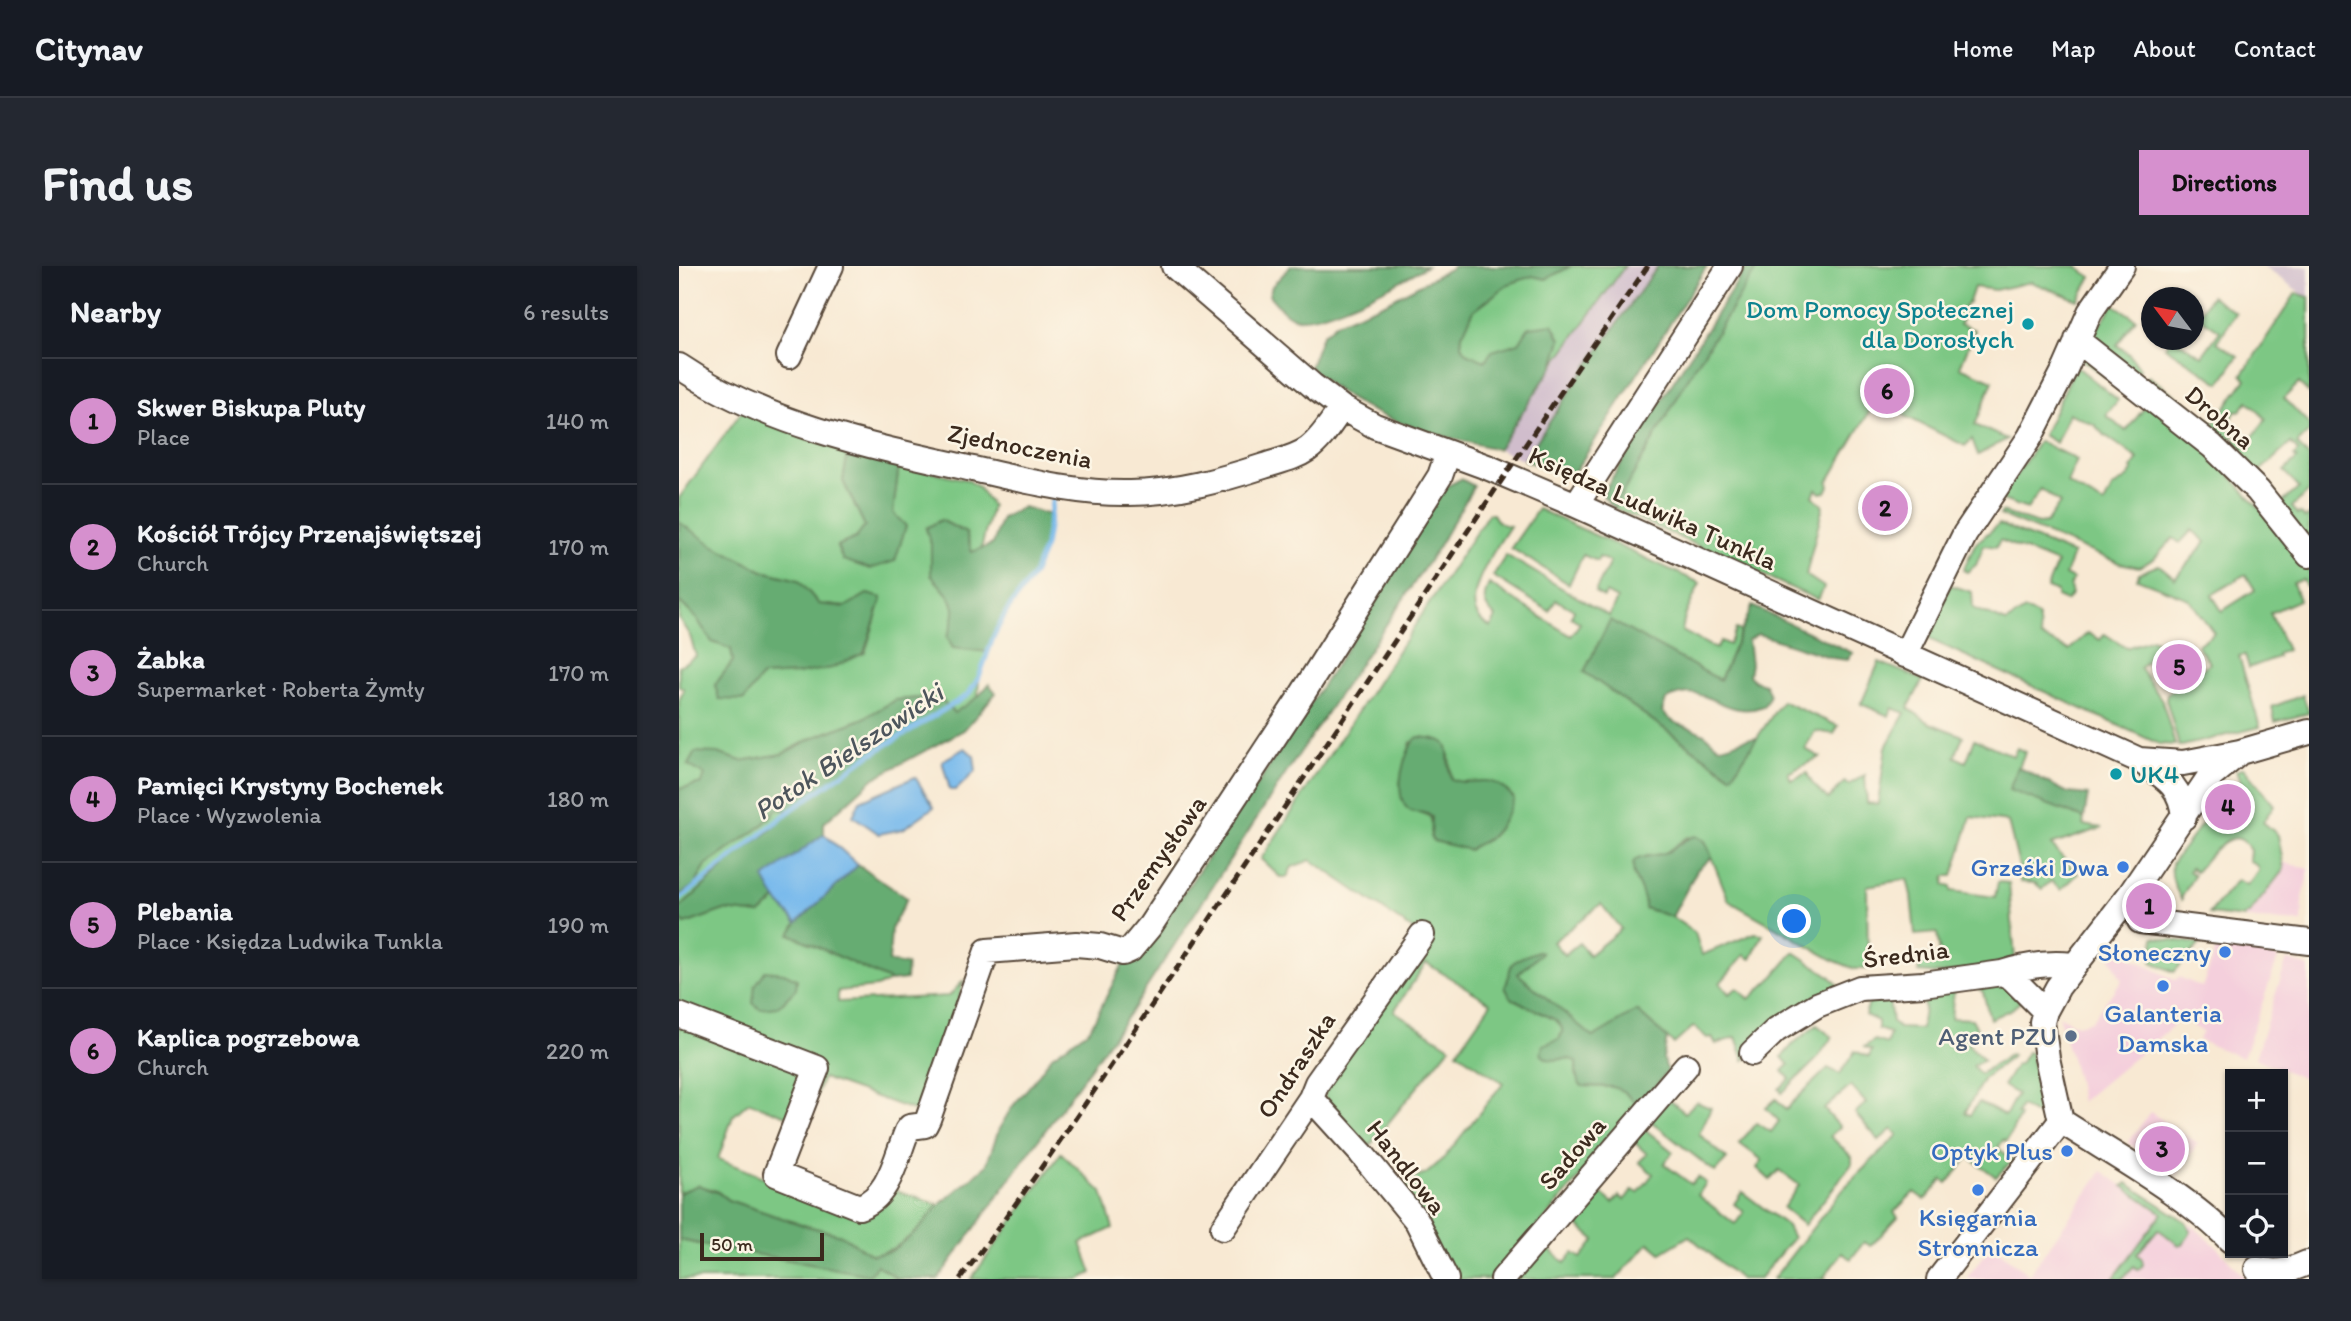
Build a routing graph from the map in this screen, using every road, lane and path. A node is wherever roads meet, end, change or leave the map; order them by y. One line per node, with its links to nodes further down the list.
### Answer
1 (831, 266): 6 (street)
2 (1174, 266): 8 (street, Księdza Ludwika Tunkla)
3 (1730, 266): 10 (street)
4 (2122, 266): 5 (street)
5 (2077, 341): 11 (street, Drobna); 12 (street)
6 (789, 356)
7 (679, 366): 8 (street, Zjednoczenia)
8 (1342, 408): 9 (street, Księdza Ludwika Tunkla)
9 (1448, 453): 10 (street, Księdza Ludwika Tunkla); 23 (street, Przemysłowa)
10 (1576, 505): 12 (street, Księdza Ludwika Tunkla)
11 (2309, 555)
12 (1905, 655): 15 (street, Księdza Ludwika Tunkla)
13 (2309, 732): 14 (street, Księdza Ludwika Tunkla)
14 (2240, 752): 15 (street, Księdza Ludwika Tunkla); 16 (street)
15 (2139, 760): 16 (street, Księdza Ludwika Tunkla)
16 (2184, 817): 20 (street)
17 (2140, 921): 19 (street)
18 (1422, 935): 26 (street, Ondraszka)
19 (2309, 942)
20 (2073, 965): 21 (street, Średnia); 22 (street)
21 (2002, 973): 22 (street); 24 (street, Średnia)
22 (2045, 1011): 27 (street)
23 (679, 1015)
24 (1752, 1053)
25 (1686, 1066): 33 (street, Sadowa)
26 (1311, 1098): 28 (street, Ondraszka); 32 (street, Handlowa)
27 (2061, 1121): 29 (street); 34 (street)
28 (1223, 1228)
29 (2225, 1235)
30 (2254, 1267): 31 (street)
31 (2303, 1267)
32 (1446, 1279)
33 (1503, 1279)
34 (1939, 1279)

